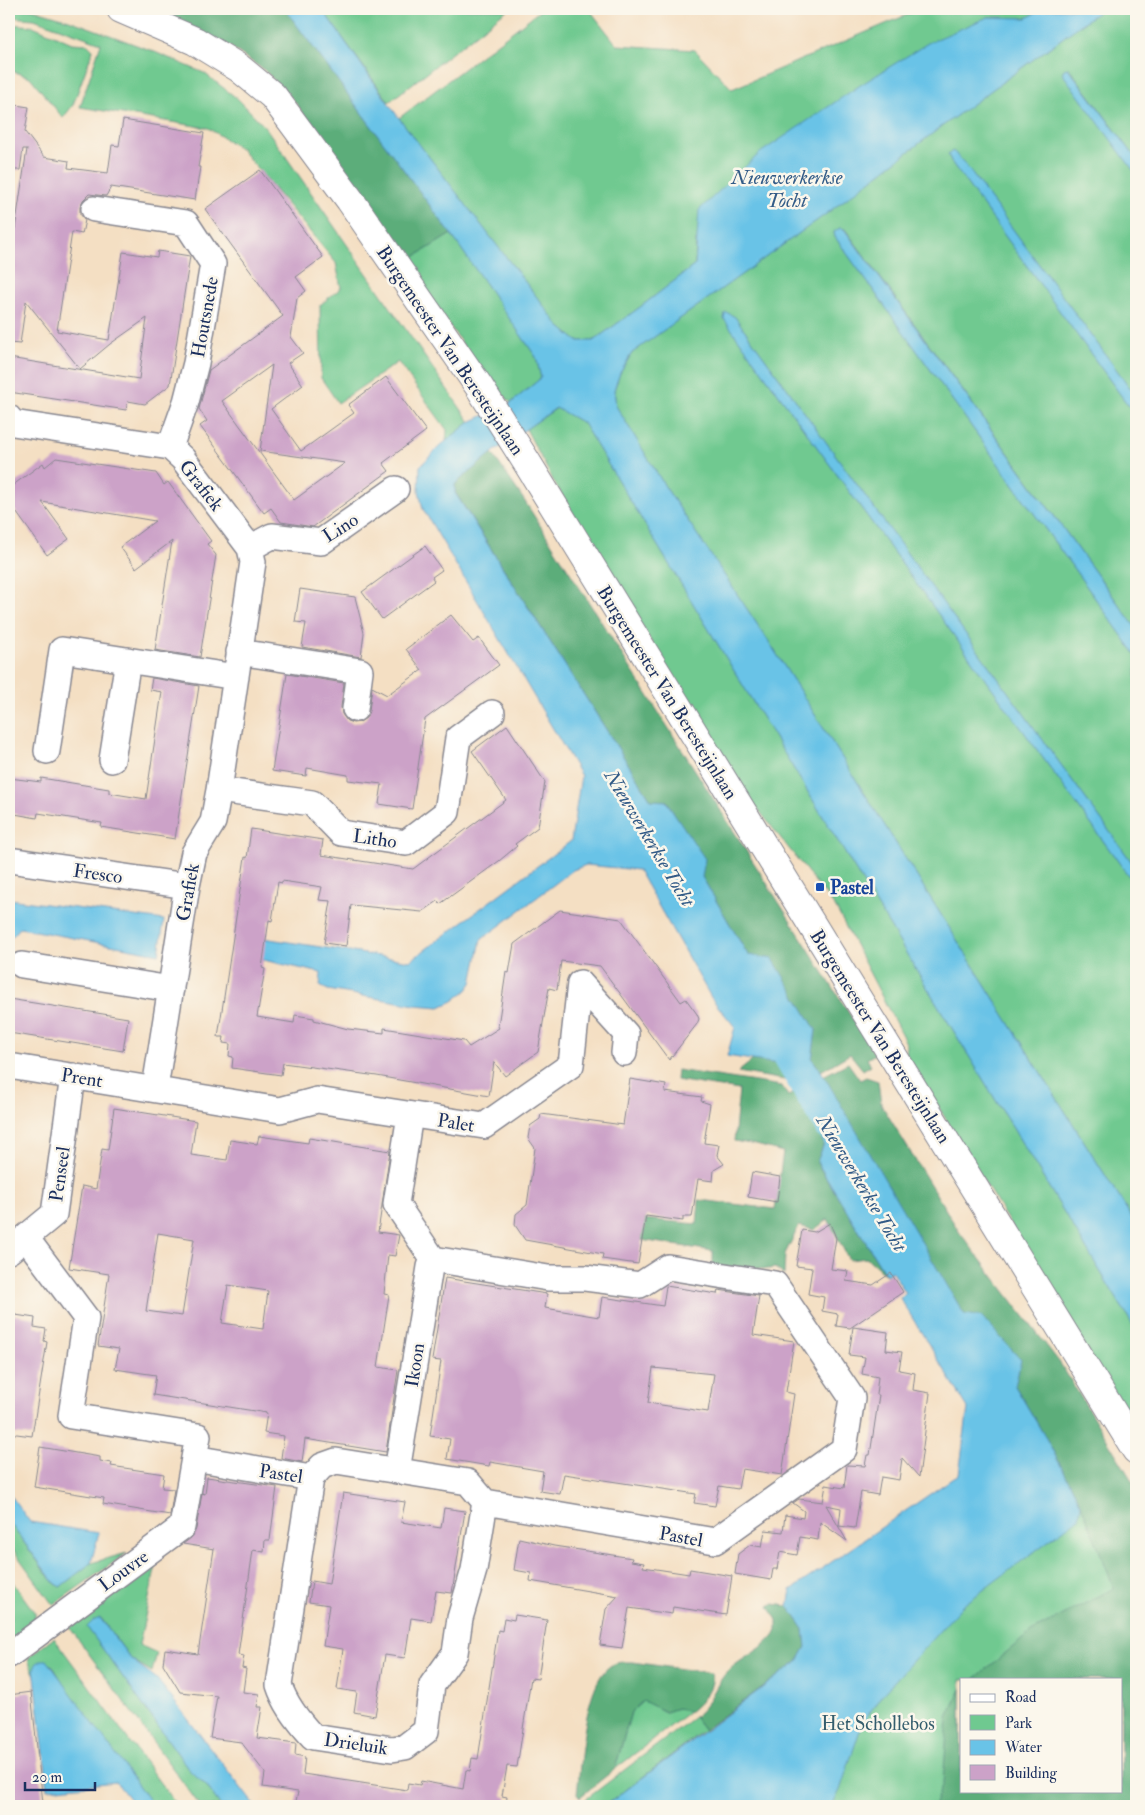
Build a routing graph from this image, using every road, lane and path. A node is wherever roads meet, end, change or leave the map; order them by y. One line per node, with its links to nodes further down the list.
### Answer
1 (121, 9): 26 (main road, Burgemeester Van Beresteijnlaan)
2 (94, 209): 4 (street, Houtsnede)
3 (9, 418): 4 (street, Grafiek)
4 (170, 448): 6 (street, Grafiek)
5 (396, 489): 6 (street, Lino)
6 (250, 548): 7 (street, Grafiek)
7 (239, 652): 9 (street, Grafiek); 10 (street)
8 (128, 660): 9 (street); 12 (street); 13 (street)
9 (236, 677): 14 (street, Grafiek)
10 (355, 709)
11 (492, 712): 14 (street, Litho)
12 (48, 751)
13 (112, 760)
14 (220, 790): 16 (street, Grafiek)
15 (9, 860): 16 (street, Fresco)
16 (187, 886): 18 (street, Grafiek)
17 (22, 965): 18 (street)
18 (172, 989): 22 (street, Grafiek)
19 (624, 1053): 23 (street, Palet)
20 (9, 1066): 21 (street, Prent)
21 (73, 1076): 22 (street, Prent); 24 (street, Penseel)
22 (155, 1088): 23 (street, Palet)
23 (410, 1115): 25 (street)
24 (17, 1244): 27 (street)
25 (433, 1259): 28 (street, Ikoon); 30 (street, Pastel)
26 (1136, 1450)
27 (194, 1458): 29 (street, Pastel); 31 (street, Louvre)
28 (397, 1471): 29 (street, Pastel); 30 (street, Pastel)
29 (311, 1478): 30 (street, Drieluik)
30 (485, 1502)
31 (9, 1655)

